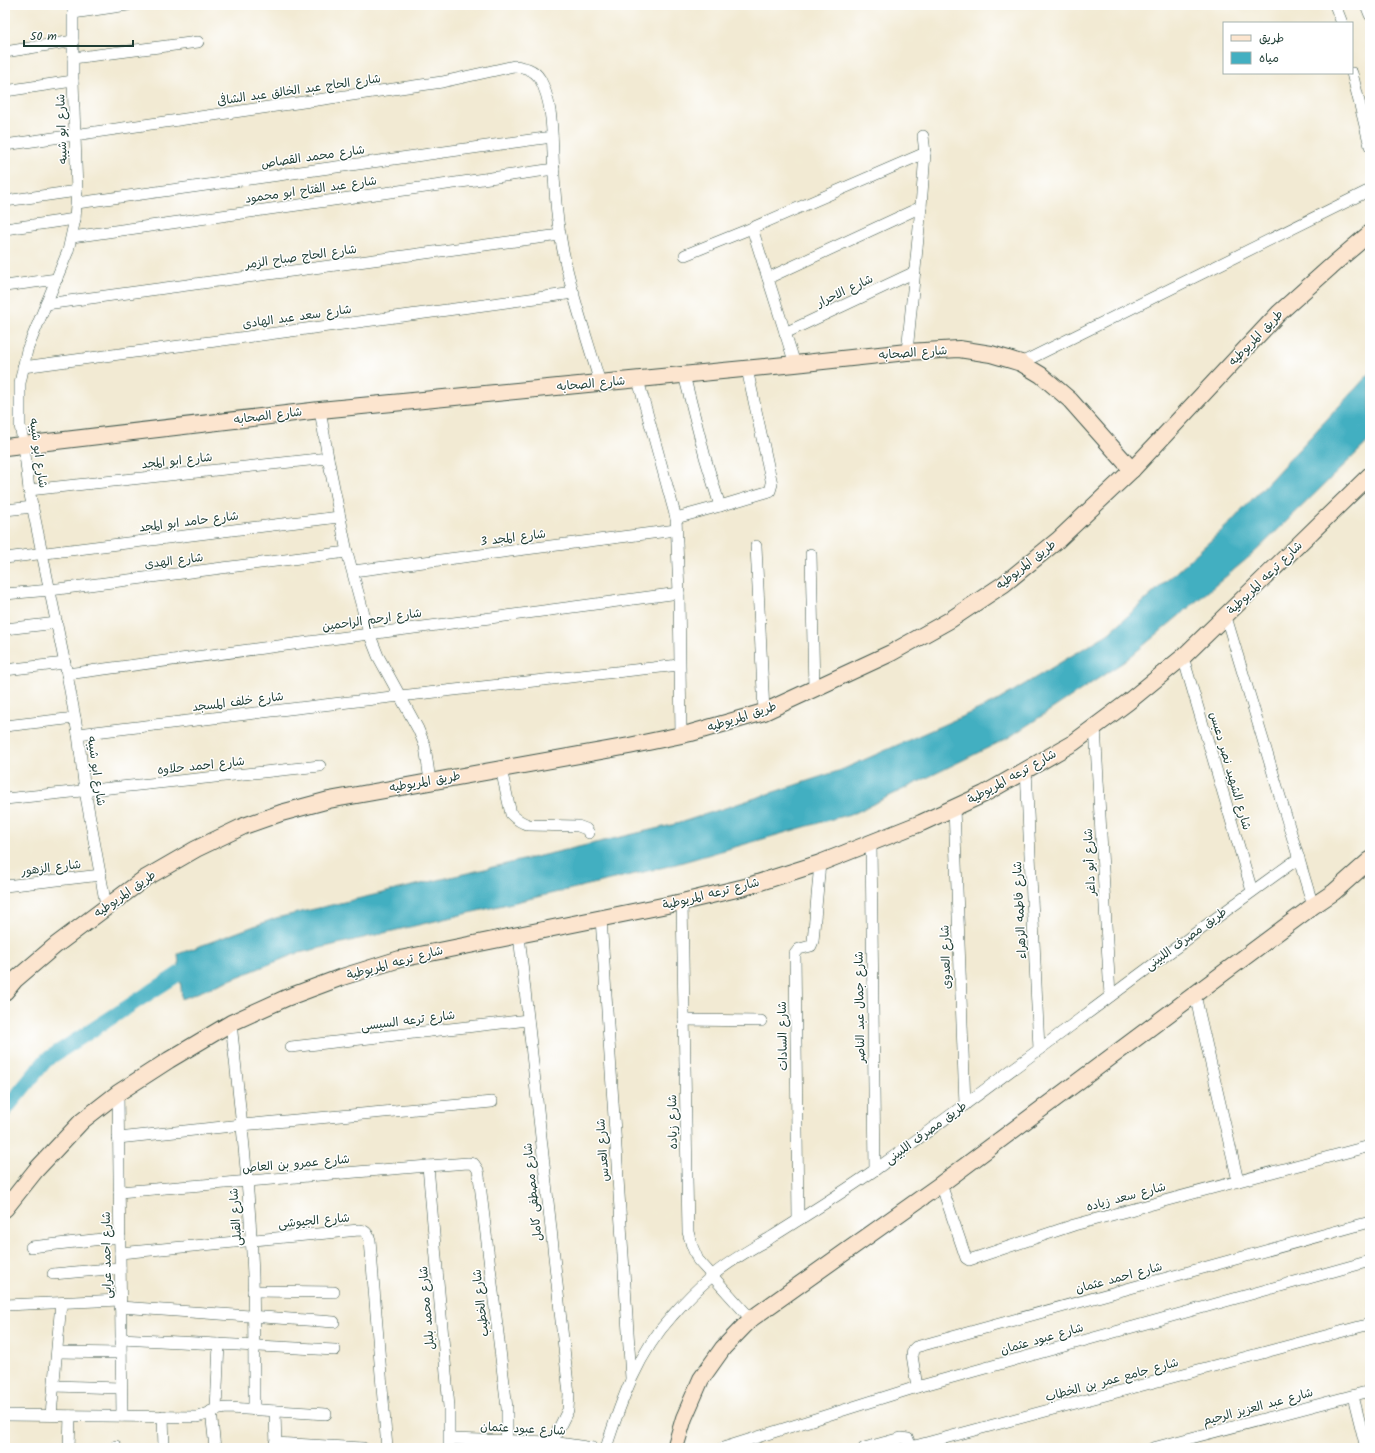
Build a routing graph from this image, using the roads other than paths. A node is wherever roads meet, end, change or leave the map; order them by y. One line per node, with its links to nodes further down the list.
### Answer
1 (128, 5): 4 (street)
2 (1335, 5): 6 (street)
3 (1366, 5): 5 (street)
4 (73, 9): 7 (street, شارع ابو شيبه)
5 (1370, 15)
6 (1342, 22)
7 (73, 41): 9 (street); 10 (street, شارع ابو شيبه)
8 (198, 42): 10 (street)
9 (5, 52)
10 (73, 58): 12 (street, شارع ابو شيبه)
11 (1352, 74): 18 (street)
12 (73, 81): 13 (street); 14 (street, شارع ابو شيبه)
13 (5, 91)
14 (75, 134): 16 (street, شارع الحاج عبد الخالق عبد الشافى); 17 (street, شارع الحاج عبد الخالق عبد الشافى); 22 (street, شارع ابو شيبه)
15 (922, 136): 19 (street)
16 (552, 137): 20 (street); 24 (street, شارع محمد القصاص)
17 (5, 145)
18 (1370, 146)
19 (925, 153): 25 (street); 27 (street)
20 (554, 169): 30 (street); 31 (street, شارع عبد الفتاح ابو محمود)
21 (1370, 190): 41 (street)
22 (77, 191): 23 (street); 24 (street, شارع ابو شيبه)
23 (5, 201)
24 (77, 203): 26 (street, شارع ابو شيبه)
25 (921, 207): 33 (street); 35 (street)
26 (75, 219): 28 (street); 31 (street, شارع ابو شيبه)
27 (752, 228): 32 (street); 35 (street)
28 (5, 229)
29 (1370, 233): 52 (street, طريق المريوطيه)
30 (560, 236): 37 (street); 38 (street, شارع الحاج صباح الزمر)
31 (72, 237): 34 (street, شارع ابو شيبه)
32 (685, 255)
33 (915, 272): 39 (street, شارع الاحرار); 40 (street)
34 (57, 278): 36 (street); 38 (street, شارع ابو شيبه)
35 (768, 278): 39 (street)
36 (5, 286)
37 (574, 293): 43 (street, شارع سعد عبد الهادى); 47 (street)
38 (46, 304): 43 (street, شارع ابو شيبه)
39 (785, 333): 42 (street)
40 (907, 352): 41 (street, شارع الصحابه); 42 (street, شارع الصحابه)
41 (1021, 363): 52 (street, شارع الصحابه)
42 (795, 364): 44 (street, شارع الصحابه)
43 (23, 367): 49 (street, شارع ابو شيبه)
44 (747, 369): 45 (street, شارع الصحابه); 55 (street)
45 (684, 375): 46 (street, شارع الصحابه); 55 (street)
46 (638, 380): 47 (street, شارع الصحابه); 59 (street)
47 (600, 383): 48 (street, شارع الصحابه)
48 (320, 410): 49 (street, شارع الصحابه); 51 (street)
49 (24, 445): 50 (street, شارع الصحابه); 54 (street, شارع ابو شيبه)
50 (5, 447)
51 (328, 458): 54 (street, شارع ابو المجد); 58 (street)
52 (1132, 470): 78 (street, طريق المريوطيه)
53 (1370, 475): 70 (street, شارع ترعه المريوطية)
54 (29, 490): 56 (street, شارع ابو شيبه)
55 (720, 506): 59 (street)
56 (33, 507): 57 (street); 63 (street, شارع ابو شيبه)
57 (5, 510)
58 (339, 517): 62 (street); 63 (street, شارع حامد ابو المجد)
59 (676, 518): 60 (street)
60 (676, 530): 66 (street, شارع المجد 3); 68 (street)
61 (756, 546): 80 (street)
62 (347, 552): 66 (street); 67 (street, شارع الهدى)
63 (43, 554): 65 (street, شارع حامد ابو المجد); 67 (street, شارع ابو شيبه)
64 (811, 554): 78 (street)
65 (5, 558)
66 (352, 571): 73 (street)
67 (50, 590): 69 (street, شارع الهدى); 71 (street, شارع ابو شيبه)
68 (679, 593): 73 (street, شارع ارحم الراحمين); 75 (street)
69 (5, 594)
70 (1226, 617): 74 (street, شارع ترعه المريوطية); 95 (street)
71 (57, 623): 72 (street); 76 (street, شارع ابو شيبه)
72 (5, 629)
73 (369, 633): 76 (street, شارع ارحم الراحمين); 79 (street)
74 (1183, 657): 83 (street, شارع ترعه المريوطية); 100 (street, شارع الشهيد نصر دعبس)
75 (679, 665): 79 (street, شارع خلف المسجد); 85 (street)
76 (66, 668): 77 (street, شارع ارحم الراحمين); 81 (street, شارع ابو شيبه)
77 (5, 670)
78 (814, 690): 80 (street, طريق المريوطيه)
79 (400, 696): 84 (street, شارع خلف المسجد); 89 (street)
80 (764, 712): 85 (street, طريق المريوطيه)
81 (75, 718): 82 (street); 84 (street, شارع ابو شيبه)
82 (5, 726)
83 (1095, 726): 88 (street, شارع ترعه المريوطية); 108 (street, شارع أبو داغر)
84 (78, 734): 90 (street, شارع ابو شيبه)
85 (681, 735): 87 (street, طريق المريوطيه)
86 (320, 766): 90 (street, شارع احمد حلاوه)
87 (501, 769): 89 (street, طريق المريوطيه); 93 (street)
88 (1026, 769): 92 (street, شارع ترعه المريوطية); 114 (street, شارع فاطمه الزهراء)
89 (430, 781): 102 (street, طريق المريوطيه)
90 (86, 791): 91 (street, شارع احمد حلاوه); 98 (street, شارع ابو شيبه)
91 (5, 799)
92 (954, 808): 94 (street, شارع ترعه المريوطية); 117 (street, شارع العدوى)
93 (589, 833)
94 (871, 843): 97 (street, شارع ترعه المريوطية); 123 (street, شارع جمال عبد الناصر)
95 (1299, 858): 100 (street, طريق مصرف اللبينى); 103 (street)
96 (1370, 860): 103 (street)
97 (820, 863): 101 (street, شارع ترعه المريوطية); 129 (street, شارع السادات)
98 (101, 875): 99 (street, شارع الزهور); 102 (street, شارع ابو شيبه)
99 (5, 886)
100 (1252, 892): 108 (street, طريق مصرف اللبينى)
101 (682, 902): 104 (street, شارع ترعه المريوطية); 110 (street, شارع زياده)
102 (106, 906): 106 (street, طريق المريوطيه)
103 (1313, 906): 107 (street)
104 (601, 918): 105 (street, شارع ترعه المريوطية); 154 (street, شارع العدس)
105 (519, 935): 109 (street, شارع مصطفى كامل); 112 (street, شارع ترعه المريوطية)
106 (5, 992)
107 (1195, 995): 125 (street); 126 (street)
108 (1110, 996): 114 (street, طريق مصرف اللبينى)
109 (528, 1020): 113 (street, شارع ترعه السيسى); 169 (street, شارع مصطفى كامل)
110 (684, 1020): 111 (street); 138 (street, شارع زياده)
111 (761, 1021)
112 (231, 1023): 115 (street, شارع ترعه المريوطية); 118 (street, شارع القبلى)
113 (291, 1047)
114 (1039, 1049): 117 (street, طريق مصرف اللبينى)
115 (118, 1093): 119 (street, شارع احمد عرابى); 128 (street, شارع ترعه المريوطية)
116 (492, 1102): 118 (street)
117 (965, 1106): 123 (street, طريق مصرف اللبينى)
118 (242, 1125): 119 (street); 124 (street, شارع القبلى)
119 (118, 1138): 127 (street, شارع احمد عرابى)
120 (1370, 1146): 125 (street, شارع سعد زياده)
121 (474, 1164): 122 (street, شارع عمرو بن العاص); 171 (street, شارع الخطيب)
122 (428, 1166): 124 (street, شارع عمرو بن العاص); 170 (street, شارع محمد بلبل)
123 (875, 1170): 129 (street, طريق مصرف اللبينى)
124 (247, 1181): 127 (street, شارع عمرو بن العاص); 132 (street, شارع القبلى)
125 (1238, 1181): 126 (street, شارع سعد زياده)
126 (941, 1184): 145 (street)
127 (119, 1192): 131 (street, شارع احمد عرابى)
128 (5, 1209)
129 (798, 1220): 138 (street, طريق مصرف اللبينى)
130 (1370, 1222): 156 (street, شارع احمد عثمان)
131 (120, 1237): 133 (street); 134 (street, شارع احمد عرابى)
132 (251, 1239): 134 (street, شارع الجيوشى); 139 (street, شارع القبلى); 178 (street, شارع الجيوشى)
133 (31, 1247)
134 (120, 1253): 136 (street, شارع احمد عرابى)
135 (1370, 1261): 156 (street, شارع عبود عثمان)
136 (120, 1268): 137 (street); 142 (street, شارع احمد عرابى)
137 (53, 1274)
138 (712, 1276): 145 (street, شارع زياده); 154 (street, طريق مصرف اللبينى)
139 (253, 1291): 140 (street); 144 (street, شارع القبلى)
140 (334, 1292)
141 (62, 1303): 142 (street); 143 (street); 152 (street)
142 (120, 1304): 144 (street); 148 (street, شارع احمد عرابى)
143 (5, 1305)
144 (254, 1316): 146 (street); 150 (street, شارع القبلى)
145 (751, 1319): 181 (street)
146 (334, 1322)
147 (1370, 1324): 183 (street, شارع جامع عمر بن الخطاب)
148 (121, 1339): 149 (street); 153 (street, شارع احمد عرابى)
149 (219, 1344): 150 (street); 160 (street)
150 (254, 1346): 151 (street); 161 (street, شارع القبلى)
151 (335, 1350)
152 (57, 1352): 153 (street); 155 (street)
153 (121, 1353): 157 (street, شارع احمد عرابى)
154 (631, 1379): 180 (street, طريق مصرف اللبينى)
155 (54, 1386): 157 (street); 165 (street)
156 (917, 1387): 182 (street, شارع عبود عثمان)
157 (121, 1388): 167 (street, شارع احمد عرابى)
158 (1370, 1391): 159 (street, شارع عبد العزيز الرحيم)
159 (1353, 1396): 184 (street, شارع عبد العزيز الرحيم); 185 (street)
160 (214, 1410): 161 (street); 168 (street); 175 (street)
161 (254, 1410): 162 (street)
162 (275, 1411): 163 (street); 172 (street)
163 (326, 1414)
164 (5, 1415): 165 (street)
165 (51, 1415): 166 (street)
166 (70, 1416): 167 (street); 173 (street)
167 (122, 1416): 168 (street)
168 (163, 1416): 174 (street)
169 (552, 1442): 171 (street, شارع عبود عثمان); 179 (street, شارع عبود عثمان)
170 (450, 1443): 171 (street, شارع عبود عثمان)
171 (506, 1444)
172 (276, 1446): 176 (street)
173 (70, 1448)
174 (164, 1448)
175 (215, 1448)
176 (357, 1448): 177 (street)
177 (363, 1448)
178 (387, 1448)
179 (593, 1448)
180 (606, 1448)
181 (675, 1448)
182 (723, 1448)
183 (864, 1448)
184 (1153, 1448)
185 (1366, 1448)

